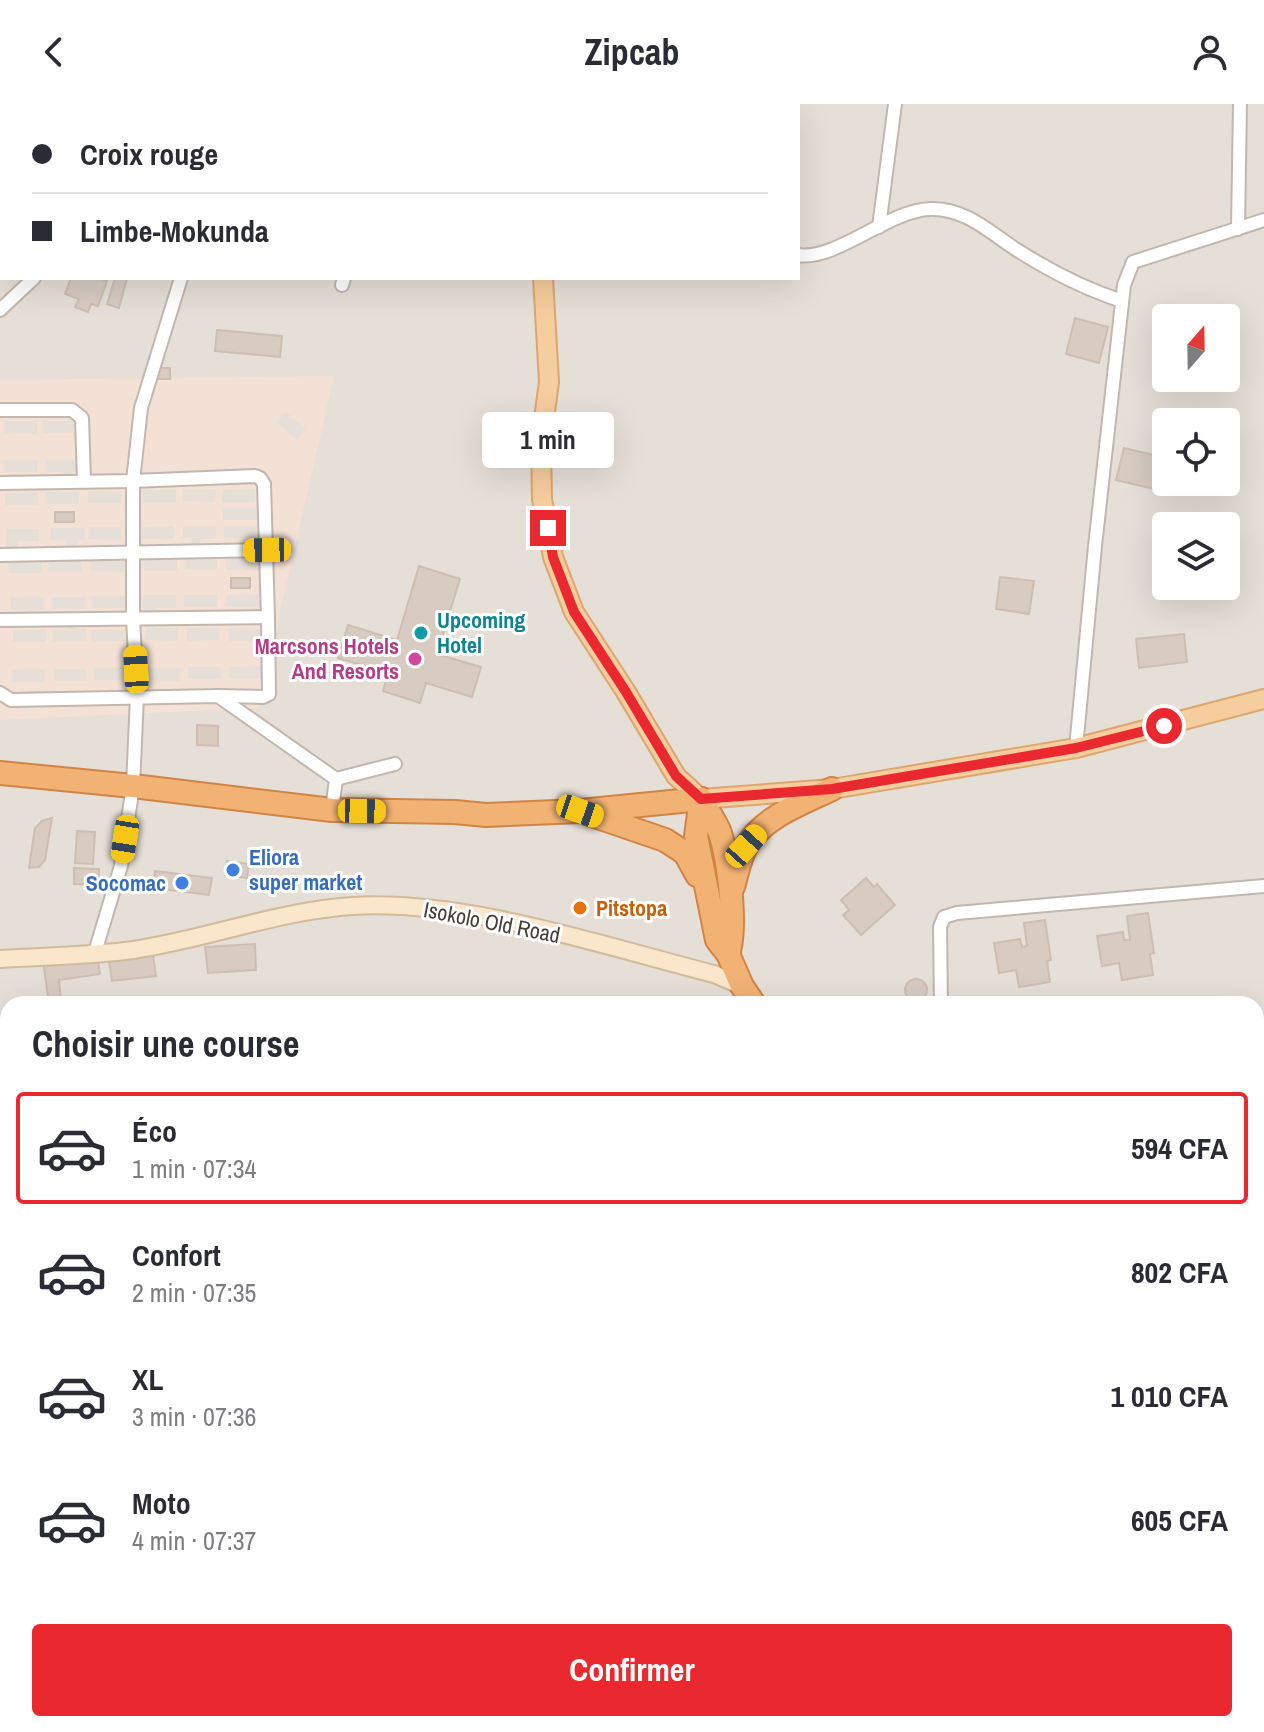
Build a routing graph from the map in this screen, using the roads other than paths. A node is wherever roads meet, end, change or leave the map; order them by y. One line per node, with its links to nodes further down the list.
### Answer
1 (895, 104): 4 (street)
2 (1240, 104): 5 (street)
3 (1264, 220): 5 (street)
4 (879, 227): 6 (street); 10 (street)
5 (1238, 229): 10 (street)
6 (800, 255)
7 (32, 280): 11 (street)
8 (180, 280): 14 (street)
9 (543, 280): 32 (main road)
10 (1122, 301): 26 (street)
11 (0, 310)
12 (0, 410): 13 (street)
13 (84, 481): 14 (street); 15 (street)
14 (133, 481): 16 (street); 17 (street)
15 (0, 483)
16 (267, 550): 17 (street); 20 (street)
17 (132, 551): 18 (street); 19 (street)
18 (0, 555)
19 (133, 617): 20 (street); 21 (street); 23 (street)
20 (268, 617): 24 (street)
21 (0, 620)
22 (0, 693): 23 (street)
23 (137, 696): 24 (street); 30 (street)
24 (218, 696): 29 (street)
25 (1264, 699): 26 (main road)
26 (1076, 748): 31 (main road)
27 (395, 764): 29 (street)
28 (0, 773): 30 (highway)
29 (336, 779): 33 (street)
30 (133, 786): 33 (highway); 38 (street)
31 (832, 789): 32 (main road); 36 (highway)
32 (701, 799): 34 (highway); 36 (highway); 37 (highway)
33 (332, 810): 34 (highway)
34 (580, 811): 37 (highway)
35 (1264, 886): 42 (street)
36 (731, 892): 39 (highway)
37 (707, 894): 39 (highway)
38 (95, 952): 40 (street, Isokolo Old Road); 41 (street, Isokolo Old Road)
39 (728, 954): 41 (highway)
40 (0, 959)
41 (748, 995)
42 (941, 996)

